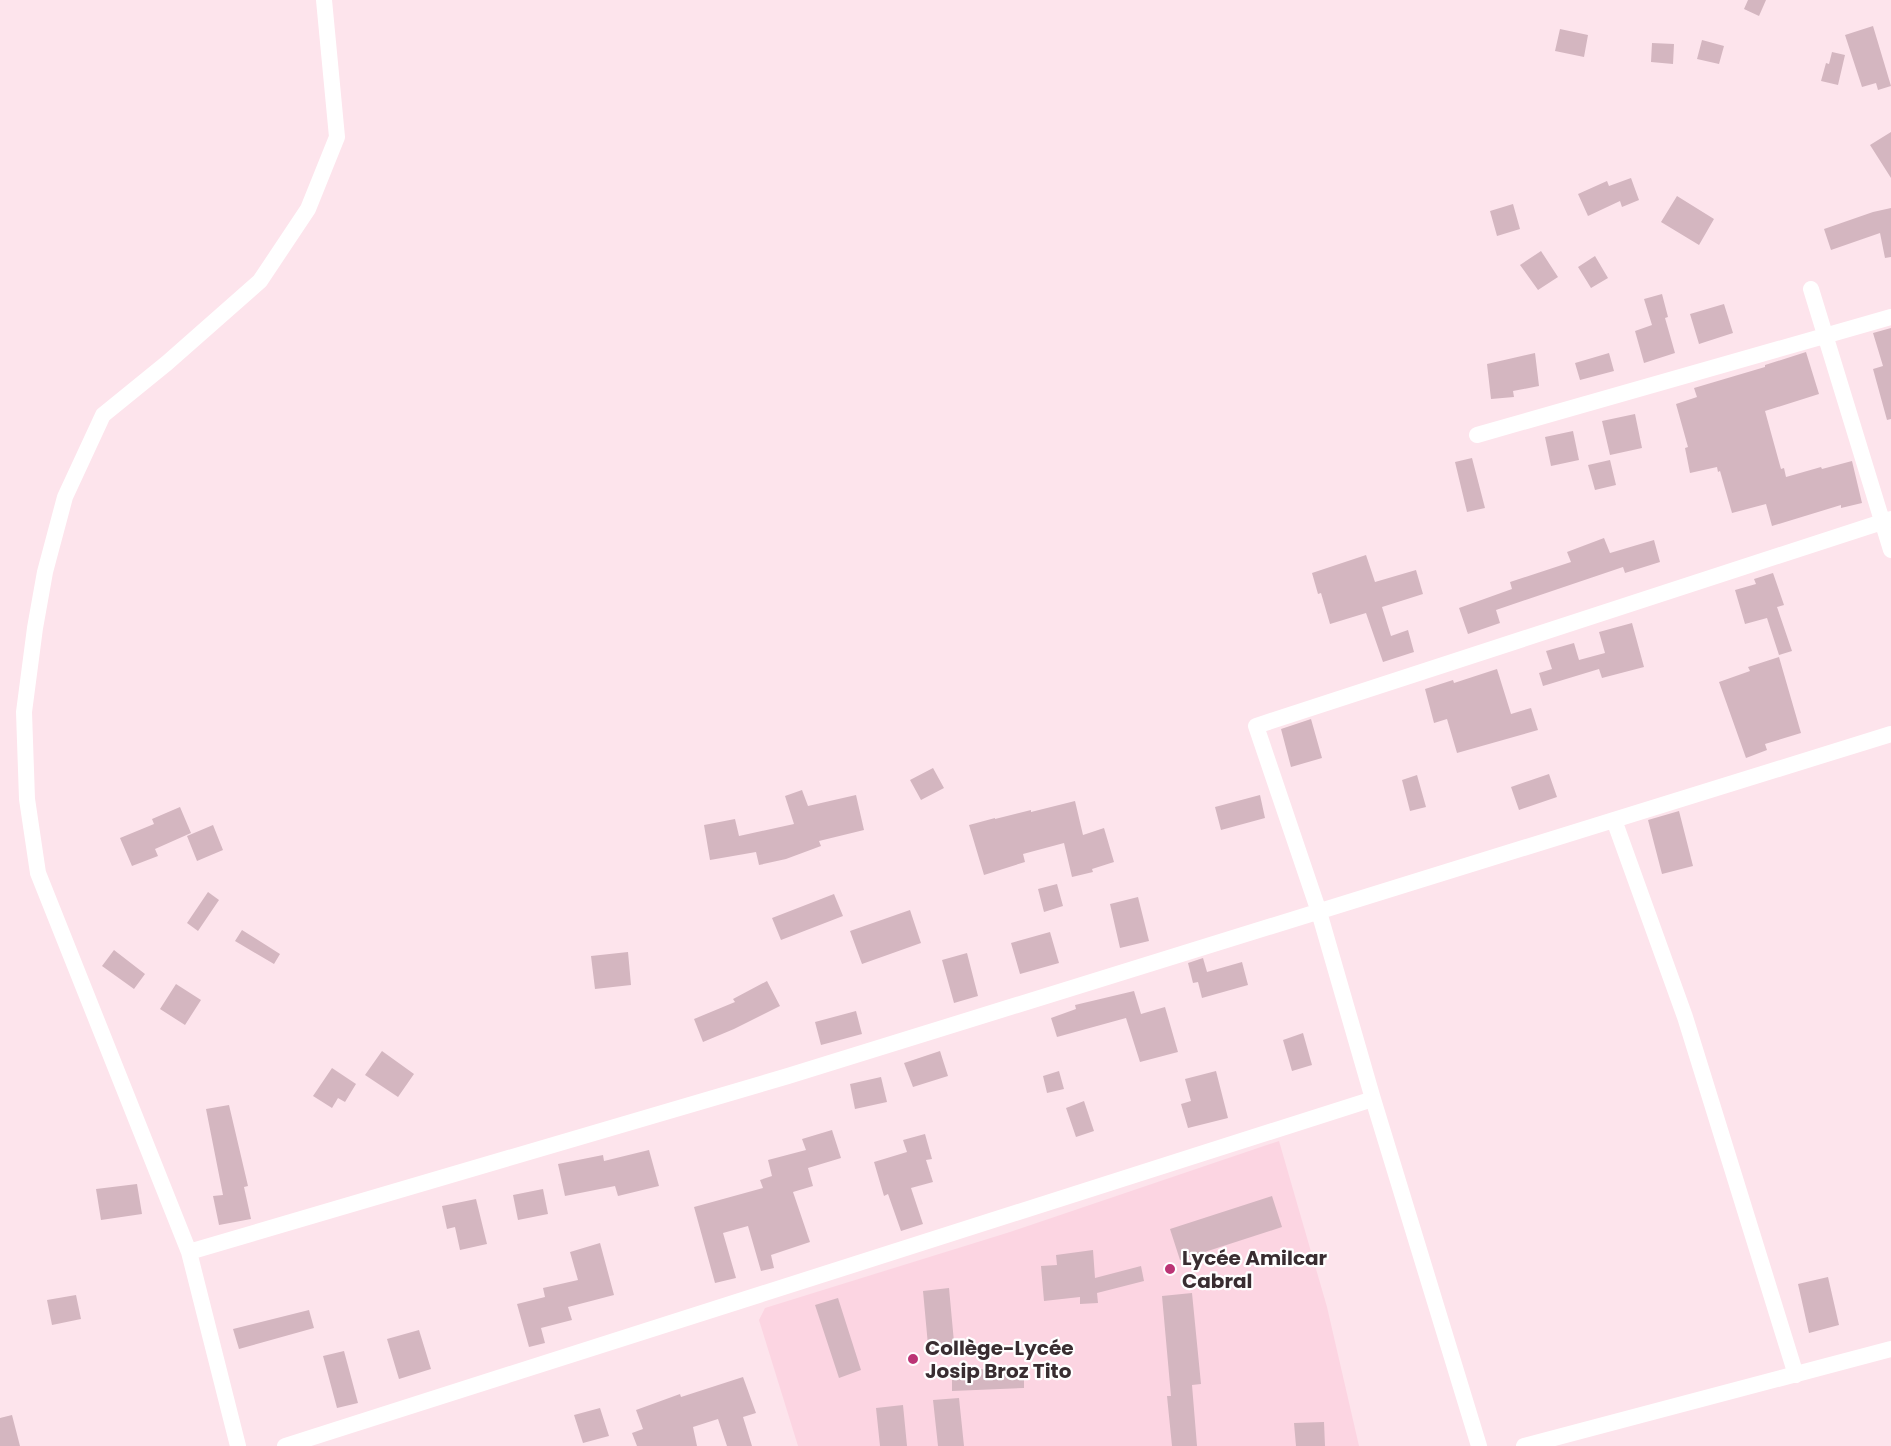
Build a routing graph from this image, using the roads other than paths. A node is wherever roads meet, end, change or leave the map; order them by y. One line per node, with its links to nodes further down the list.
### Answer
1 (324, 0): 12 (street)
2 (1811, 289): 4 (street)
3 (1891, 317): 4 (street)
4 (1825, 337): 5 (street); 6 (street)
5 (1477, 435)
6 (1886, 520): 7 (street); 10 (street)
7 (1891, 550)
8 (1891, 734): 9 (street)
9 (1614, 820): 10 (street); 14 (street)
10 (1318, 912): 11 (street); 12 (street)
11 (1373, 1099): 16 (street); 17 (street)
12 (189, 1252): 15 (street)
13 (1891, 1349): 14 (street)
14 (1796, 1375): 18 (street)
15 (237, 1446)
16 (285, 1446)
17 (1479, 1446)
18 (1524, 1446)

